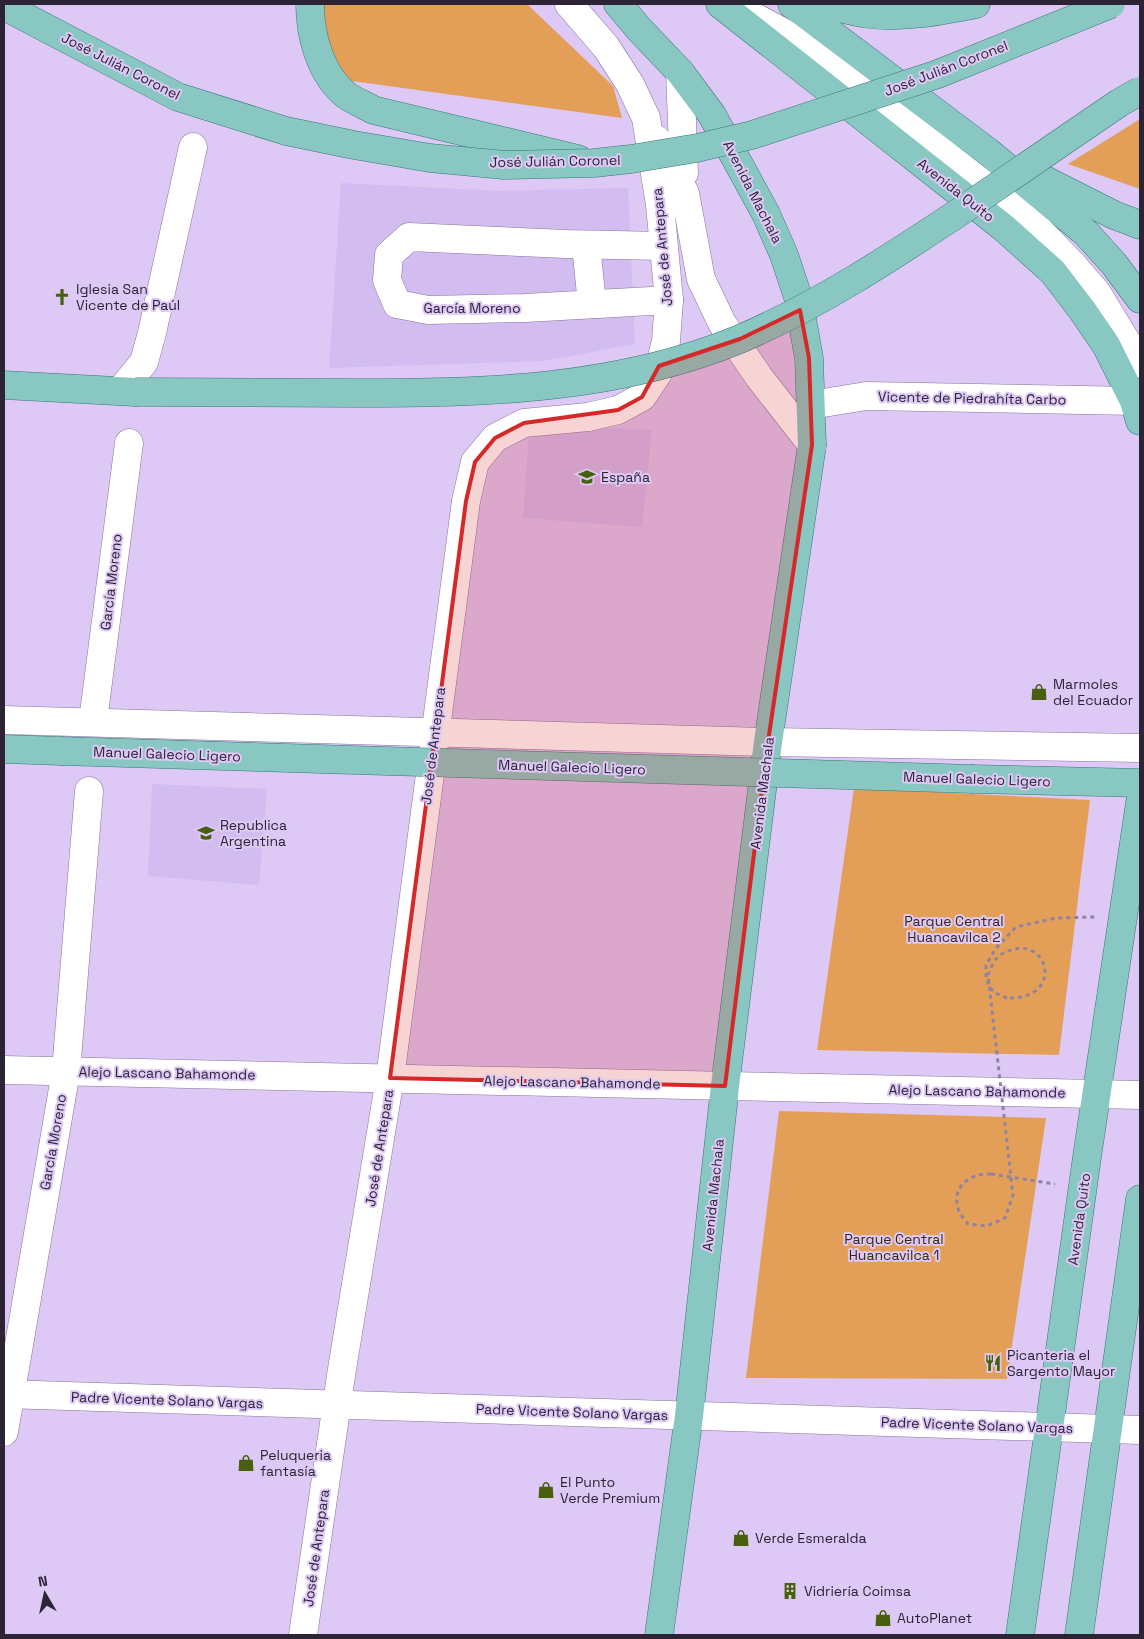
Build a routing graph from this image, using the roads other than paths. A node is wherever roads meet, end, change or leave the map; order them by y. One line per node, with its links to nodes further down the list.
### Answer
1 (310, 4): 18 (main road, bridge)
2 (569, 4): 15 (street, José de Antepara)
3 (599, 4): 12 (main road)
4 (618, 4): 12 (main road, Avenida Machala)
5 (720, 4): 30 (main road, Avenida Quito)
6 (731, 4): 26 (street)
7 (792, 4): 17 (main road)
8 (824, 4): 9 (main road)
9 (976, 4)
10 (1110, 4): 18 (main road, José Julián Coronel, bridge)
11 (4, 6): 18 (main road, José Julián Coronel, bridge)
12 (639, 29): 13 (main road, Avenida Machala)
13 (680, 72): 19 (street); 29 (main road, Avenida Machala)
14 (1133, 96): 28 (main road, bridge)
15 (646, 118): 19 (street); 22 (street, José de Antepara)
16 (193, 147): 28 (street)
17 (987, 151): 20 (main road); 23 (main road)
18 (594, 163)
19 (685, 193): 32 (street)
20 (1140, 224)
21 (586, 244): 22 (street, García Moreno); 25 (street); 25 (street, García Moreno)
22 (663, 246): 24 (street, José de Antepara)
23 (1140, 299)
24 (668, 300): 25 (street, García Moreno); 35 (street, José de Antepara)
25 (592, 304)
26 (1140, 364)
27 (4, 385): 28 (main road)
28 (128, 391)
29 (812, 405): 30 (street, Vicente de Piedrahíta Carbo); 32 (main road, Avenida Machala)
30 (1137, 411)
31 (129, 442): 34 (street, García Moreno)
32 (812, 445): 36 (main road, Avenida Machala)
33 (4, 720): 34 (street)
34 (93, 721): 35 (street)
35 (434, 733): 36 (street); 44 (street, José de Antepara)
36 (768, 742): 37 (street); 45 (main road, Avenida Machala)
37 (1140, 748)
38 (4, 749): 39 (main road, Manuel Galecio Ligero, bridge)
39 (1140, 783)
40 (89, 791): 43 (street, García Moreno)
41 (1140, 803): 47 (main road, Avenida Quito)
42 (4, 1070): 43 (street, Alejo Lascano Bahamonde)
43 (66, 1071): 44 (street, Alejo Lascano Bahamonde); 50 (street, García Moreno)
44 (390, 1078): 45 (street, Alejo Lascano Bahamonde); 51 (street, José de Antepara)
45 (725, 1086): 47 (street, Alejo Lascano Bahamonde); 52 (main road, Avenida Machala)
46 (1140, 1095): 47 (street, Alejo Lascano Bahamonde)
47 (1096, 1102): 48 (street); 53 (main road, Avenida Quito)
48 (1140, 1112)
49 (1140, 1198): 54 (main road)
50 (7, 1394): 51 (street, Padre Vicente Solano Vargas); 56 (street, García Moreno)
51 (337, 1405): 52 (street, Padre Vicente Solano Vargas); 57 (street, José de Antepara)
52 (689, 1416): 53 (street, Padre Vicente Solano Vargas); 58 (main road, Avenida Machala)
53 (1049, 1427): 54 (street, Padre Vicente Solano Vargas); 59 (main road, Avenida Quito)
54 (1109, 1429): 55 (street, Padre Vicente Solano Vargas); 60 (main road)
55 (1140, 1430)
56 (4, 1432)
57 (303, 1635)
58 (659, 1635)
59 (1020, 1635)
60 (1079, 1635)

